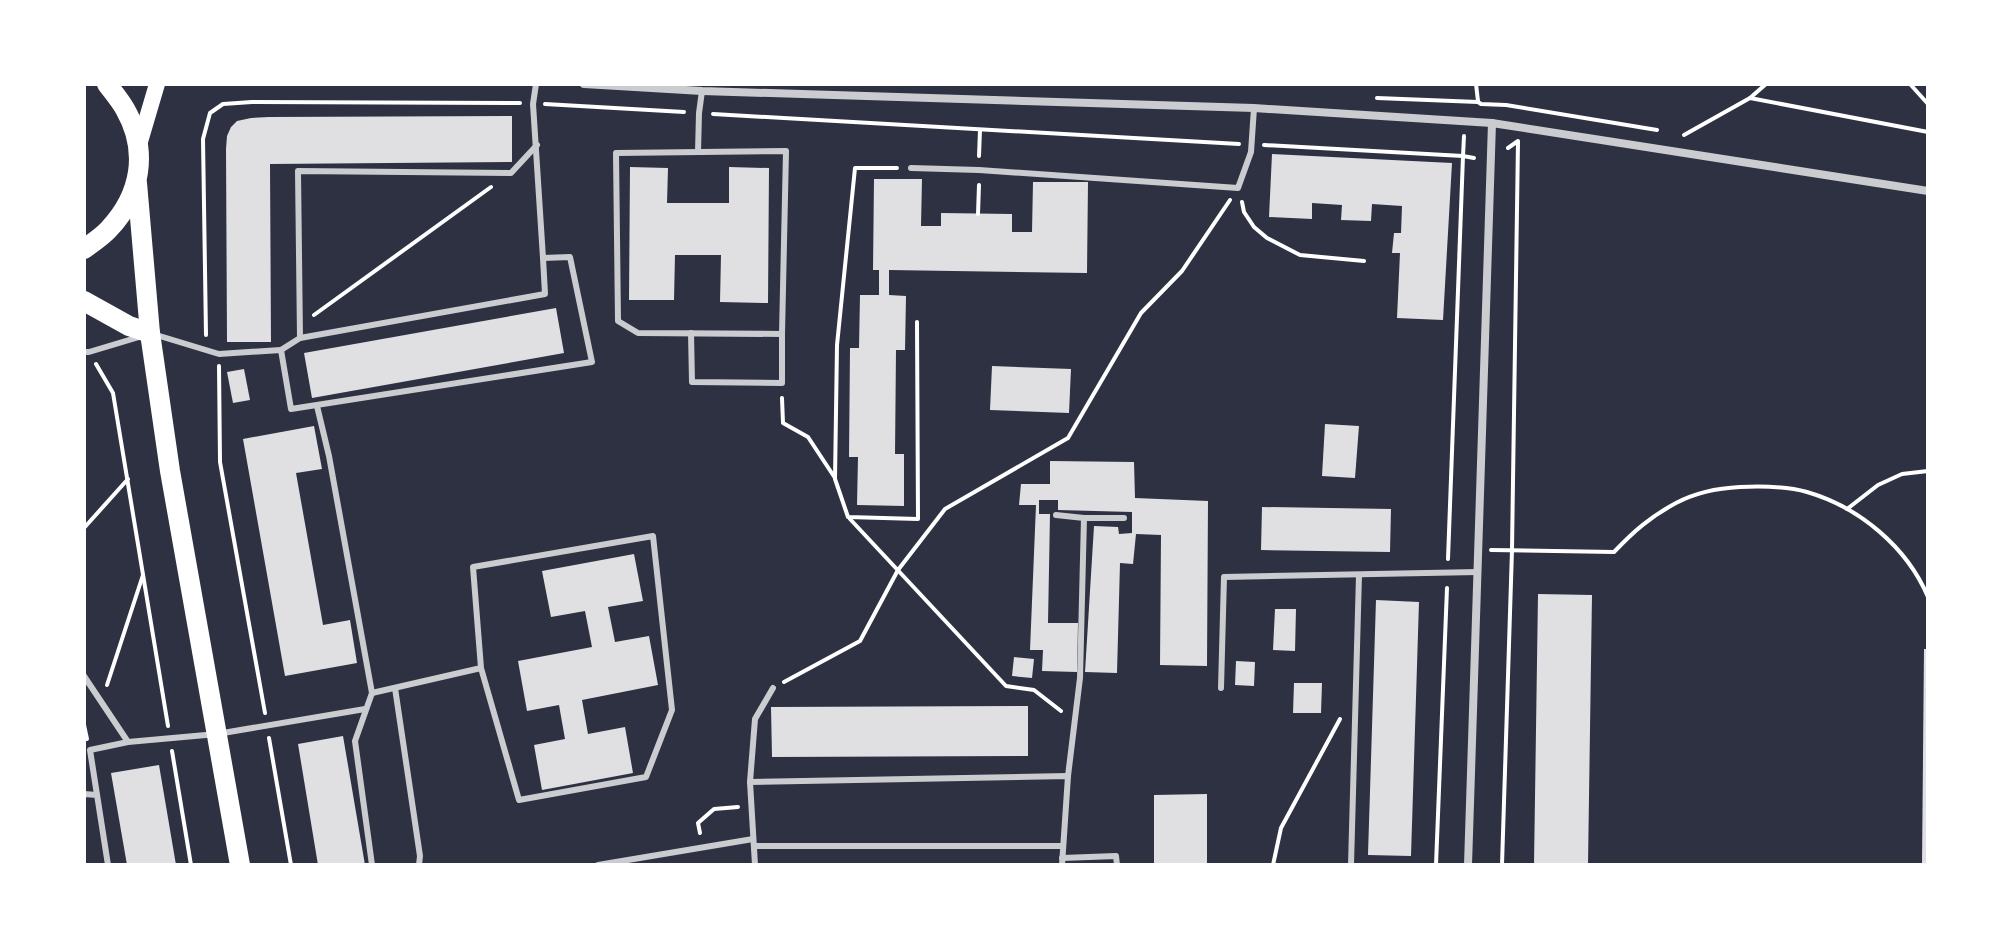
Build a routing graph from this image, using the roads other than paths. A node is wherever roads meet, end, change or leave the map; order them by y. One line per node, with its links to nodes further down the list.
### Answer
1 (107, 84): 8 (main road)
2 (157, 84): 8 (main road)
3 (536, 84): 9 (lane)
4 (584, 84): 5 (street)
5 (702, 91): 6 (street); 10 (lane)
6 (1254, 108): 7 (street); 11 (lane)
7 (1492, 123): 13 (street); 27 (street)
8 (139, 145): 12 (main road)
9 (537, 145): 15 (lane); 20 (lane)
10 (698, 152): 18 (lane); 19 (lane)
11 (911, 168)
12 (137, 183): 14 (main road); 17 (main road)
13 (1928, 191)
14 (84, 249)
15 (543, 258): 20 (lane); 23 (lane)
16 (84, 301): 17 (main road)
17 (150, 333): 21 (lane); 22 (lane); 38 (main road)
18 (691, 333): 19 (lane); 19 (lane)
19 (782, 334)
20 (300, 338): 21 (lane)
21 (281, 350): 23 (lane)
22 (87, 352)
23 (317, 406): 36 (lane)
24 (1056, 515): 25 (lane)
25 (1084, 518): 26 (lane); 40 (lane)
26 (1124, 518)
27 (1478, 572): 28 (lane); 55 (street)
28 (1359, 575): 33 (lane); 54 (lane)
29 (481, 668): 29 (lane); 31 (lane)
30 (84, 676): 35 (lane)
31 (395, 688): 36 (lane); 50 (lane)
32 (773, 688): 41 (lane)
33 (1221, 688)
34 (84, 692): 35 (lane)
35 (95, 692): 39 (lane)
36 (372, 693): 37 (lane)
37 (365, 709): 38 (lane); 49 (lane)
38 (217, 734): 39 (lane); 48 (main road)
39 (128, 742): 43 (lane)
40 (1068, 776): 41 (lane); 45 (lane)
41 (750, 782): 44 (lane)
42 (84, 794): 43 (lane)
43 (97, 795): 47 (lane)
44 (753, 842): 45 (lane); 51 (lane); 52 (lane)
45 (1063, 846): 46 (lane)
46 (1062, 862): 53 (lane)
47 (108, 865)
48 (240, 865)
49 (372, 865)
50 (419, 865)
51 (598, 865)
52 (755, 865)
53 (1117, 865)
54 (1351, 865)
55 (1468, 865)

